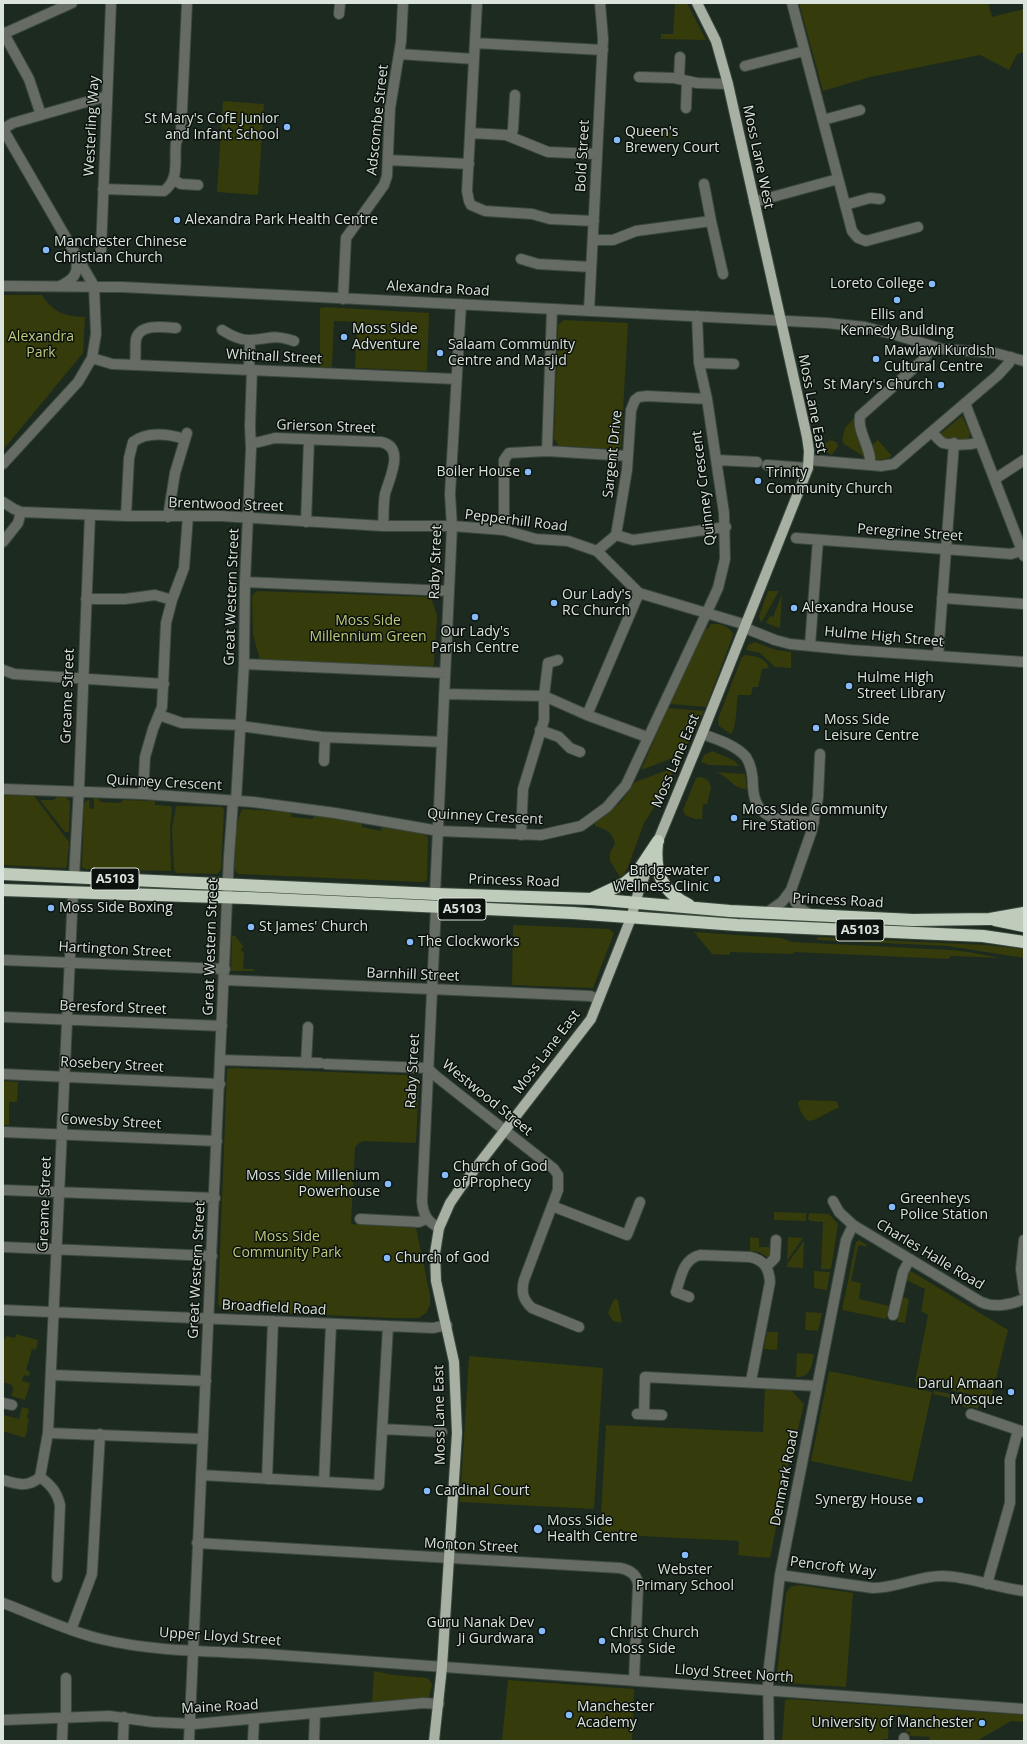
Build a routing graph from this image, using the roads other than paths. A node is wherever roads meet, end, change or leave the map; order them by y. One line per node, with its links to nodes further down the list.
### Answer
1 (72, 3): 10 (street)
2 (112, 3): 24 (street, Westerling Way)
3 (187, 3): 35 (street)
4 (340, 3): 11 (street)
5 (403, 3): 16 (street, Adscombe Street)
6 (477, 3): 13 (street)
7 (600, 3): 14 (street, Bold Street)
8 (697, 3): 22 (main road, Moss Lane West)
9 (792, 3): 15 (street)
10 (58, 6): 12 (street)
11 (339, 14)
12 (3, 33): 27 (street)
13 (475, 43): 14 (street); 18 (street)
14 (602, 50): 32 (street, Bold Street)
15 (804, 51): 19 (street); 28 (street)
16 (399, 54): 18 (street); 33 (street, Adscombe Street)
17 (680, 57): 21 (street)
18 (474, 59): 30 (street)
19 (745, 66)
20 (639, 76): 21 (street)
21 (683, 80): 22 (street); 25 (street)
22 (728, 84): 41 (main road, Moss Lane West)
23 (515, 95): 31 (street)
24 (107, 96): 27 (street); 39 (street, Westerling Way)
25 (686, 108)
26 (860, 110): 28 (street)
27 (40, 115): 29 (street)
28 (823, 120): 36 (street)
29 (3, 129): 48 (street)
30 (470, 133): 31 (street); 34 (street)
31 (511, 137): 32 (street)
32 (596, 154): 43 (street, Bold Street)
33 (388, 160): 34 (street); 55 (street, Adscombe Street)
34 (469, 164): 43 (street)
35 (174, 178): 38 (street); 39 (street)
36 (838, 179): 41 (street); 42 (street)
37 (704, 184): 44 (street)
38 (198, 185)
39 (103, 189): 47 (street, Westerling Way)
40 (880, 199): 42 (street)
41 (754, 202): 60 (main road, Moss Lane West)
42 (845, 205): 45 (street)
43 (594, 221): 46 (street, Bold Street)
44 (711, 221): 46 (street); 51 (street)
45 (918, 227)
46 (593, 240): 50 (street, Bold Street)
47 (101, 251)
48 (76, 255): 53 (street); 54 (street)
49 (521, 259): 50 (street)
50 (591, 267): 58 (street, Bold Street)
51 (724, 274)
52 (3, 286): 53 (street, Alexandra Road)
53 (60, 286): 54 (street, Alexandra Road)
54 (94, 286): 55 (street, Alexandra Road); 67 (street)
55 (343, 299): 56 (street, Alexandra Road)
56 (461, 304): 57 (street, Alexandra Road); 73 (street, Raby Street)
57 (552, 309): 58 (street, Alexandra Road); 81 (street)
58 (589, 311): 59 (street, Alexandra Road)
59 (697, 316): 60 (street, Alexandra Road); 69 (street, Quinney Crescent)
60 (781, 321): 65 (street, Alexandra Road); 86 (main road, Moss Lane East)
61 (176, 328): 71 (street)
62 (222, 330): 63 (street)
63 (250, 341): 64 (street); 72 (street, Great Western Street)
64 (294, 341)
65 (930, 346): 66 (street, Alexandra Road); 87 (street)
66 (1011, 357): 68 (street, Alexandra Road); 75 (street)
67 (92, 358): 71 (street, Whitnall Street); 85 (street)
68 (1024, 361)
69 (699, 363): 70 (street); 74 (street, Quinney Crescent)
70 (734, 364)
71 (135, 365): 72 (street, Whitnall Street)
72 (250, 369): 73 (street, Whitnall Street); 80 (street, Great Western Street)
73 (456, 379): 98 (street, Raby Street)
74 (707, 399): 82 (street, Sargent Drive); 83 (street, Quinney Crescent)
75 (965, 403): 76 (street); 78 (street)
76 (932, 432): 79 (street); 87 (street)
77 (309, 440): 80 (street, Grierson Street); 96 (street); 97 (street, Grierson Street)
78 (980, 441): 79 (street); 88 (street)
79 (954, 443): 105 (street)
80 (251, 444): 95 (street, Great Western Street)
81 (547, 451): 82 (street); 100 (street)
82 (628, 456): 101 (street, Sargent Drive)
83 (717, 460): 86 (street); 99 (street, Quinney Crescent)
84 (1024, 460): 88 (street)
85 (3, 464)
86 (809, 464): 87 (street); 116 (main road, Moss Lane East)
87 (870, 465)
88 (994, 479): 107 (street)
89 (3, 502): 90 (street, Brentwood Street)
90 (21, 512): 91 (street, Brentwood Street); 104 (street)
91 (90, 515): 92 (street, Brentwood Street); 112 (street, Greame Street)
92 (126, 516): 94 (street, Brentwood Street); 94 (street)
93 (188, 516): 94 (street, Brentwood Street); 95 (street, Brentwood Street); 113 (street)
94 (168, 517)
95 (248, 518): 96 (street, Brentwood Street); 108 (street, Great Western Street)
96 (306, 522): 97 (street, Brentwood Street)
97 (383, 526): 98 (street, Brentwood Street)
98 (452, 526): 100 (street, Pepperhill Road); 109 (street, Raby Street)
99 (726, 527): 101 (street); 115 (street, Quinney Crescent)
100 (504, 530): 106 (street, Pepperhill Road)
101 (616, 535): 106 (street)
102 (796, 538): 103 (street, Peregrine Street)
103 (818, 540): 105 (street, Peregrine Street); 117 (street)
104 (3, 542)
105 (946, 549): 107 (street, Peregrine Street); 111 (street)
106 (597, 551): 110 (street, Pepperhill Road)
107 (1023, 553)
108 (245, 582): 109 (street); 121 (street, Great Western Street)
109 (449, 591): 122 (street, Raby Street)
110 (639, 593): 115 (street, Pepperhill Road); 129 (street)
111 (942, 598): 114 (street); 118 (street)
112 (86, 599): 113 (street); 124 (street, Greame Street)
113 (172, 600): 125 (street)
114 (1024, 604)
115 (707, 612): 116 (street, Pepperhill Road); 134 (street, Quinney Crescent)
116 (745, 626): 117 (street, Hulme High Street); 132 (main road, Moss Lane East)
117 (810, 645): 118 (street, Hulme High Street)
118 (938, 656): 120 (street, Hulme High Street)
119 (558, 660): 127 (street)
120 (1024, 662)
121 (244, 664): 122 (street); 130 (street, Great Western Street)
122 (444, 673): 126 (street, Raby Street)
123 (4, 674): 124 (street)
124 (83, 678): 125 (street); 142 (street, Greame Street)
125 (164, 684): 128 (street)
126 (444, 694): 127 (street); 135 (street, Raby Street)
127 (544, 696): 129 (street); 131 (street)
128 (159, 715): 130 (street); 143 (street)
129 (587, 715): 134 (street)
130 (240, 726): 133 (street); 144 (street, Great Western Street)
131 (540, 730): 136 (street); 147 (street)
132 (702, 734): 145 (street); 148 (main road, Moss Lane East)
133 (325, 737): 135 (street); 140 (street)
134 (648, 738): 147 (street, Quinney Crescent)
135 (442, 742): 146 (street, Raby Street)
136 (570, 748): 137 (street); 139 (street)
137 (580, 752)
138 (820, 754): 145 (street)
139 (567, 758)
140 (324, 761)
141 (3, 789): 142 (street, Quinney Crescent)
142 (78, 793): 143 (street, Quinney Crescent); 150 (street, Greame Street)
143 (143, 794): 144 (street, Quinney Crescent)
144 (235, 801): 146 (street, Quinney Crescent); 151 (street, Great Western Street)
145 (814, 822): 153 (street)
146 (439, 831): 147 (street, Quinney Crescent); 155 (street, Raby Street)
147 (522, 835)
148 (658, 841): 157 (highway); 158 (main road, Moss Lane East); 160 (highway)
149 (3, 874): 150 (highway, Princess Road / A5103)
150 (74, 877): 151 (highway, Princess Road / A5103)
151 (228, 884): 155 (highway, Princess Road / A5103); 156 (street, Great Western Street)
152 (3, 890): 154 (highway, Princess Road / A5103)
153 (791, 890): 161 (street); 163 (street)
154 (73, 892): 156 (highway, Princess Road / A5103); 169 (street, Greame Street)
155 (435, 894): 157 (highway, Princess Road / A5103)
156 (227, 898): 159 (highway, Princess Road / A5103); 170 (street, Great Western Street)
157 (592, 899): 158 (highway, Princess Road / A5103)
158 (636, 902): 160 (highway, Princess Road / A5103); 164 (main road, Moss Lane East)
159 (436, 907): 164 (highway, Princess Road / A5103); 172 (street, Raby Street)
160 (694, 908): 161 (highway, Princess Road / A5103)
161 (768, 912): 163 (highway, Princess Road / A5103)
162 (1024, 913): 165 (highway, Princess Road / A5103)
163 (812, 915): 165 (highway, Princess Road / A5103)
164 (632, 918): 167 (highway, Princess Road / A5103); 173 (main road, Moss Lane East)
165 (990, 919): 166 (highway)
166 (1024, 926)
167 (1024, 942)
168 (3, 960): 169 (street, Hartington Street)
169 (69, 962): 170 (street, Hartington Street); 175 (street, Greame Street)
170 (225, 969): 171 (street, Great Western Street)
171 (224, 980): 172 (street, Barnhill Street); 176 (street, Great Western Street)
172 (431, 990): 173 (street, Barnhill Street); 180 (street, Raby Street)
173 (599, 999): 185 (main road, Moss Lane East)
174 (3, 1017): 175 (street, Beresford Street)
175 (68, 1020): 176 (street, Beresford Street); 182 (street, Greame Street)
176 (222, 1026): 178 (street, Great Western Street)
177 (308, 1027): 179 (street)
178 (221, 1060): 179 (street, Westwood Street); 183 (street, Great Western Street)
179 (306, 1063): 180 (street, Westwood Street)
180 (427, 1068): 185 (street, Westwood Street); 195 (street, Raby Street)
181 (3, 1074): 182 (street, Rosebery Street)
182 (65, 1077): 183 (street, Rosebery Street); 186 (street, Greame Street)
183 (220, 1084): 187 (street, Great Western Street)
184 (3, 1132): 186 (street, Cowesby Street)
185 (505, 1132): 193 (street, Westwood Street); 197 (main road, Moss Lane East)
186 (62, 1134): 187 (street, Cowesby Street); 189 (street, Greame Street)
187 (217, 1141): 190 (street, Great Western Street)
188 (3, 1190): 189 (street)
189 (60, 1192): 190 (street); 201 (street, Greame Street)
190 (215, 1198): 202 (street, Great Western Street)
191 (832, 1201): 196 (street, Charles Halle Road)
192 (640, 1202): 193 (street)
193 (552, 1206): 217 (street)
194 (360, 1219): 195 (street)
195 (426, 1219): 197 (street)
196 (853, 1224): 203 (street, Charles Halle Road); 221 (street, Denmark Road)
197 (439, 1228): 215 (main road, Moss Lane East)
198 (776, 1240): 204 (street)
199 (1024, 1240): 205 (street)
200 (3, 1247): 201 (street)
201 (58, 1249): 202 (street); 210 (street, Greame Street)
202 (212, 1256): 212 (street, Great Western Street)
203 (910, 1259): 208 (street, Charles Halle Road); 211 (street)
204 (766, 1266): 207 (street); 220 (street)
205 (1022, 1269): 206 (street)
206 (1024, 1291)
207 (689, 1297)
208 (1024, 1299)
209 (3, 1310): 210 (street, Broadfield Road)
210 (54, 1312): 212 (street, Broadfield Road); 218 (street, Greame Street)
211 (893, 1316)
212 (209, 1319): 213 (street, Broadfield Road); 219 (street, Great Western Street)
213 (273, 1322): 214 (street, Broadfield Road); 232 (street)
214 (330, 1324): 216 (street, Broadfield Road); 234 (street)
215 (447, 1325): 216 (street, Broadfield Road); 236 (main road, Moss Lane East)
216 (388, 1326): 224 (street)
217 (579, 1327)
218 (52, 1375): 219 (street); 226 (street, Greame Street)
219 (206, 1381): 229 (street, Great Western Street)
220 (751, 1381): 221 (street); 223 (street)
221 (817, 1386): 237 (street, Denmark Road)
222 (971, 1414): 225 (street)
223 (662, 1415)
224 (382, 1430): 227 (street); 234 (street)
225 (1021, 1431): 239 (street)
226 (48, 1432): 228 (street); 231 (street, Greame Street)
227 (442, 1432)
228 (100, 1434): 229 (street); 242 (street)
229 (202, 1439): 230 (street, Great Western Street)
230 (201, 1475): 232 (street); 235 (street, Great Western Street)
231 (40, 1477): 233 (street); 238 (street)
232 (267, 1479): 234 (street)
233 (3, 1480)
234 (324, 1482)
235 (197, 1543): 236 (street, Monton Street); 243 (street, Great Western Street)
236 (450, 1559): 244 (main road, Moss Lane East); 246 (street, Monton Street)
237 (780, 1575): 239 (street, Pencroft Way); 247 (street, Denmark Road)
238 (57, 1577)
239 (987, 1584): 240 (street, Pencroft Way)
240 (1024, 1591)
241 (3, 1603): 242 (street, Upper Lloyd Street)
242 (71, 1630): 243 (street, Upper Lloyd Street)
243 (192, 1651): 244 (street, Upper Lloyd Street); 255 (street, Great Western Street)
244 (442, 1667): 246 (street, Lloyd Street North); 248 (main road, Moss Lane East)
245 (66, 1678): 251 (street)
246 (634, 1680): 247 (street, Lloyd Street North)
247 (767, 1690): 249 (street, Lloyd Street North); 262 (street, Denmark Road)
248 (439, 1704): 250 (street, Maine Road); 261 (main road, Moss Lane East)
249 (1024, 1709)
250 (315, 1714): 254 (street, Maine Road); 260 (street)
251 (65, 1717): 252 (street, Maine Road); 253 (street, Maine Road); 256 (street)
252 (124, 1717): 255 (street, Maine Road); 257 (street)
253 (3, 1720)
254 (254, 1720): 255 (street, Maine Road); 259 (street)
255 (190, 1724): 258 (street, Great Western Street)
256 (62, 1741)
257 (123, 1741)
258 (189, 1741)
259 (253, 1741)
260 (314, 1741)
261 (434, 1741)
262 (769, 1741)

